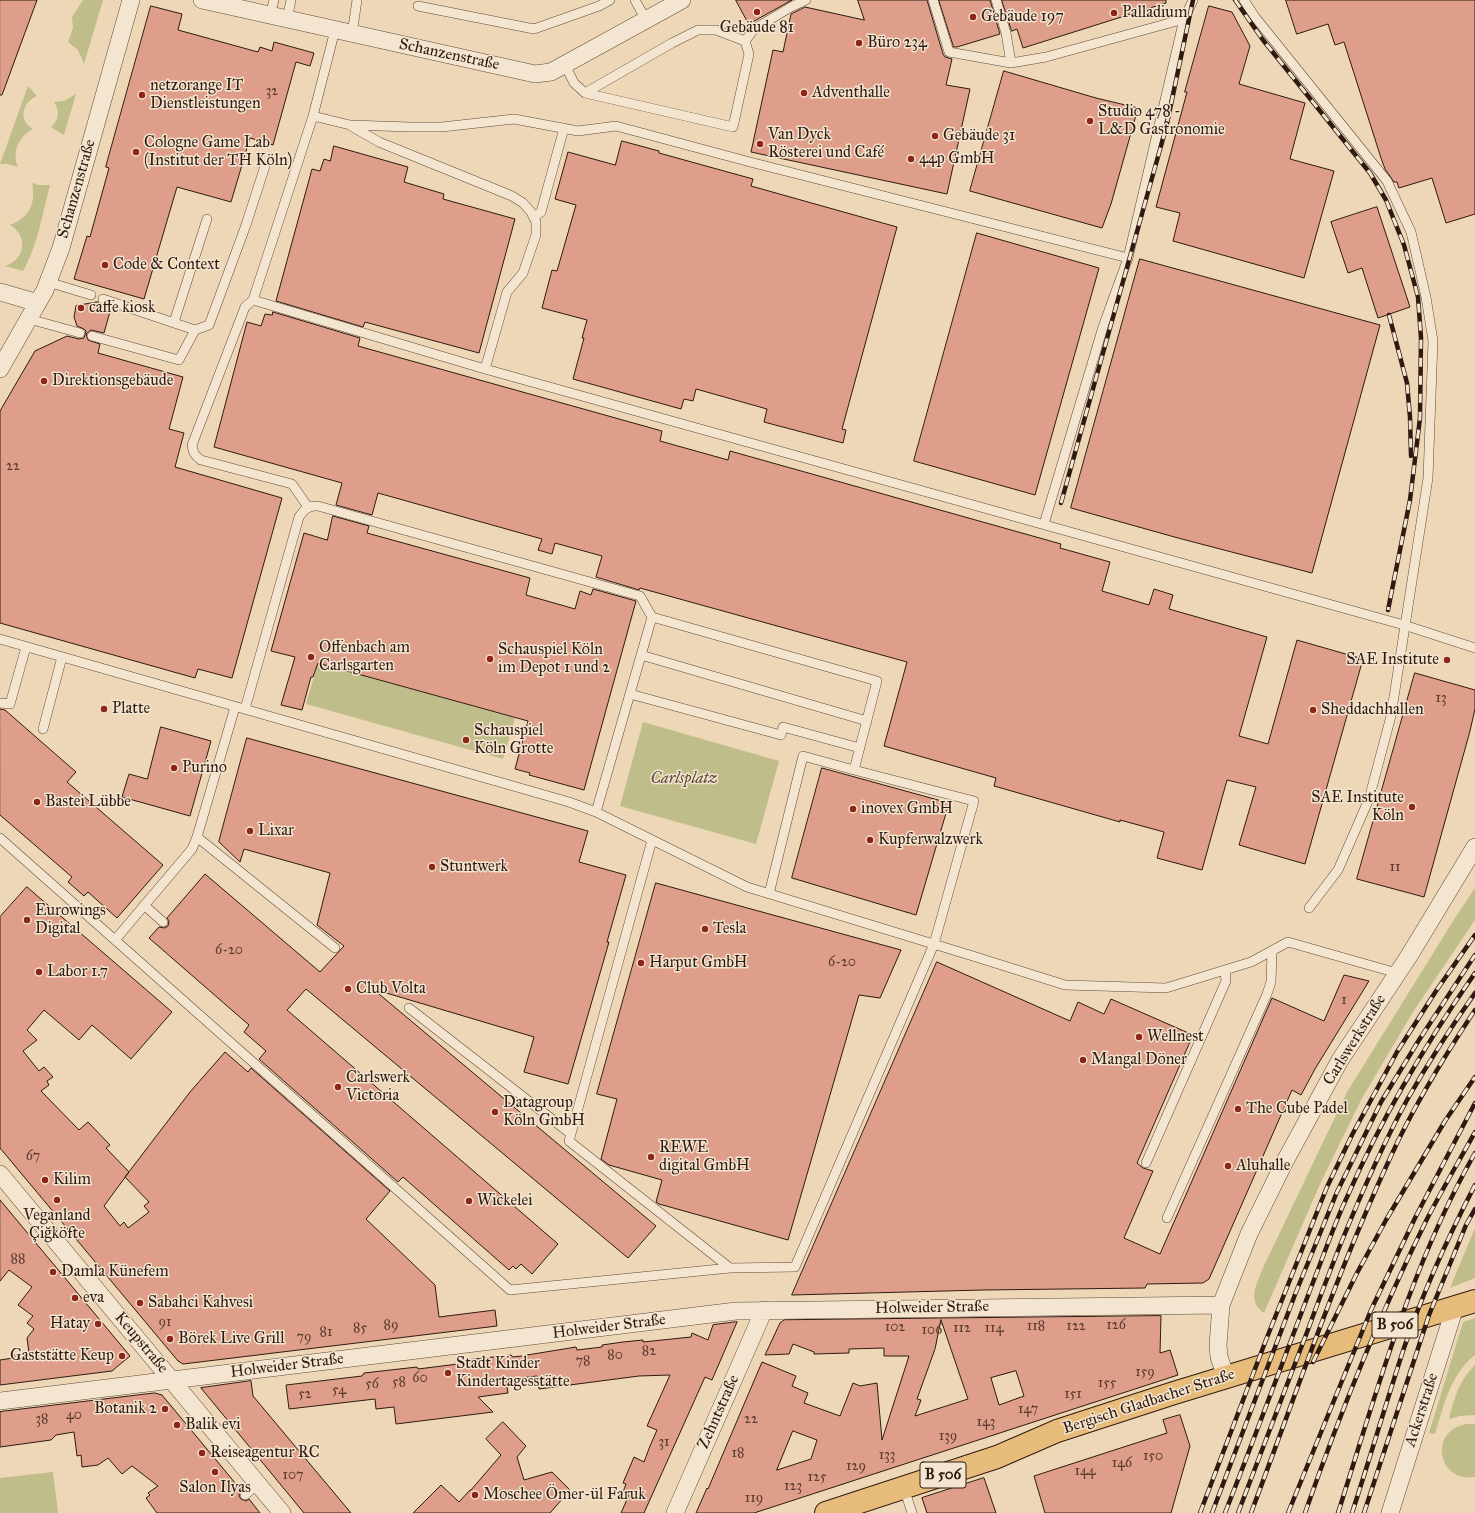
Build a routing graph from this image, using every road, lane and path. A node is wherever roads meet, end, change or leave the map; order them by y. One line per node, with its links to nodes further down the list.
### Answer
1 (131, 0): 31 (street, Schanzenstraße)
2 (202, 0): 14 (street, Schanzenstraße)
3 (291, 0): 16 (lane)
4 (357, 0): 19 (lane)
5 (610, 0): 13 (lane)
6 (635, 0): 17 (lane)
7 (682, 0): 17 (street, Schanzenstraße)
8 (806, 0): 20 (lane)
9 (933, 0): 21 (lane)
10 (996, 0): 21 (lane)
11 (1193, 0): 15 (lane)
12 (1244, 0): 47 (lane)
13 (418, 6)
14 (272, 8): 16 (street, Schanzenstraße)
15 (1184, 19): 21 (lane); 30 (lane)
16 (287, 20): 18 (street, Schanzenstraße)
17 (646, 20): 22 (street, Schanzenstraße)
18 (335, 30): 19 (street, Schanzenstraße); 24 (lane)
19 (352, 34): 22 (street, Schanzenstraße)
20 (745, 41): 23 (lane); 23 (lane)
21 (1011, 63)
22 (565, 65): 23 (lane)
23 (585, 93)
24 (313, 116): 25 (lane); 35 (lane)
25 (350, 125): 26 (lane); 28 (lane)
26 (564, 128): 28 (lane); 30 (lane)
27 (265, 166): 39 (lane)
28 (534, 217): 43 (lane)
29 (207, 219): 38 (lane)
30 (1128, 258): 45 (lane)
31 (48, 282): 33 (lane); 36 (street, Schanzenstraße)
32 (0, 292): 36 (street)
33 (91, 295)
34 (103, 299): 38 (lane)
35 (253, 300): 43 (lane); 44 (lane)
36 (38, 303): 37 (street, Schanzenstraße)
37 (29, 319): 40 (lane); 42 (street, Schanzenstraße)
38 (174, 322): 39 (lane)
39 (195, 330): 41 (lane)
40 (80, 333)
41 (92, 336)
42 (0, 369)
43 (485, 369): 45 (lane)
44 (308, 507): 46 (lane); 56 (lane)
45 (1044, 524): 47 (lane)
46 (652, 617): 51 (lane); 57 (lane)
47 (1404, 625): 50 (lane); 68 (lane)
48 (0, 639): 49 (lane)
49 (26, 646): 52 (lane); 54 (lane)
50 (1475, 648)
51 (641, 655): 53 (lane); 57 (lane)
52 (62, 657): 55 (lane); 58 (lane)
53 (630, 694): 59 (lane); 61 (lane)
54 (0, 703)
55 (235, 707): 56 (lane); 62 (lane)
56 (245, 709): 61 (lane)
57 (867, 721): 59 (lane)
58 (43, 729)
59 (860, 748): 60 (lane)
60 (854, 770): 66 (lane); 71 (lane)
61 (596, 812): 64 (lane)
62 (197, 837): 67 (lane); 72 (lane)
63 (0, 838): 70 (lane)
64 (652, 840): 66 (lane); 77 (lane)
65 (1475, 847): 75 (street, Carlswerkstraße)
66 (769, 894): 71 (lane)
67 (144, 905): 69 (lane); 70 (lane)
68 (1310, 908)
69 (163, 922)
70 (115, 940): 81 (lane)
71 (934, 944): 74 (lane); 81 (lane)
72 (335, 948)
73 (1272, 951): 74 (lane); 75 (lane); 80 (lane)
74 (1225, 970): 78 (lane)
75 (1397, 973): 83 (street, Carlswerkstraße)
76 (409, 1008): 77 (lane)
77 (571, 1134): 81 (lane)
78 (1146, 1162)
79 (0, 1174): 86 (street, Keupstraße)
80 (1167, 1218)
81 (730, 1268)
82 (1465, 1304): 85 (main road, Bergisch Gladbacher Straße / B 506); 93 (street, Ackerstraße)
83 (1221, 1305): 84 (street, Holweider Straße); 85 (street, Carlswerkstraße)
84 (764, 1310): 86 (street, Holweider Straße); 90 (street, Zehntstraße)
85 (1226, 1377): 88 (main road, Bergisch Gladbacher Straße / B 506)
86 (172, 1380): 87 (street, Holweider Straße); 89 (street, Keupstraße)
87 (0, 1401)
88 (904, 1488): 91 (main road, Bergisch Gladbacher Straße / B 506); 92 (lane)
89 (282, 1513)
90 (675, 1513)
91 (826, 1513)
92 (912, 1513)
93 (1390, 1513)

